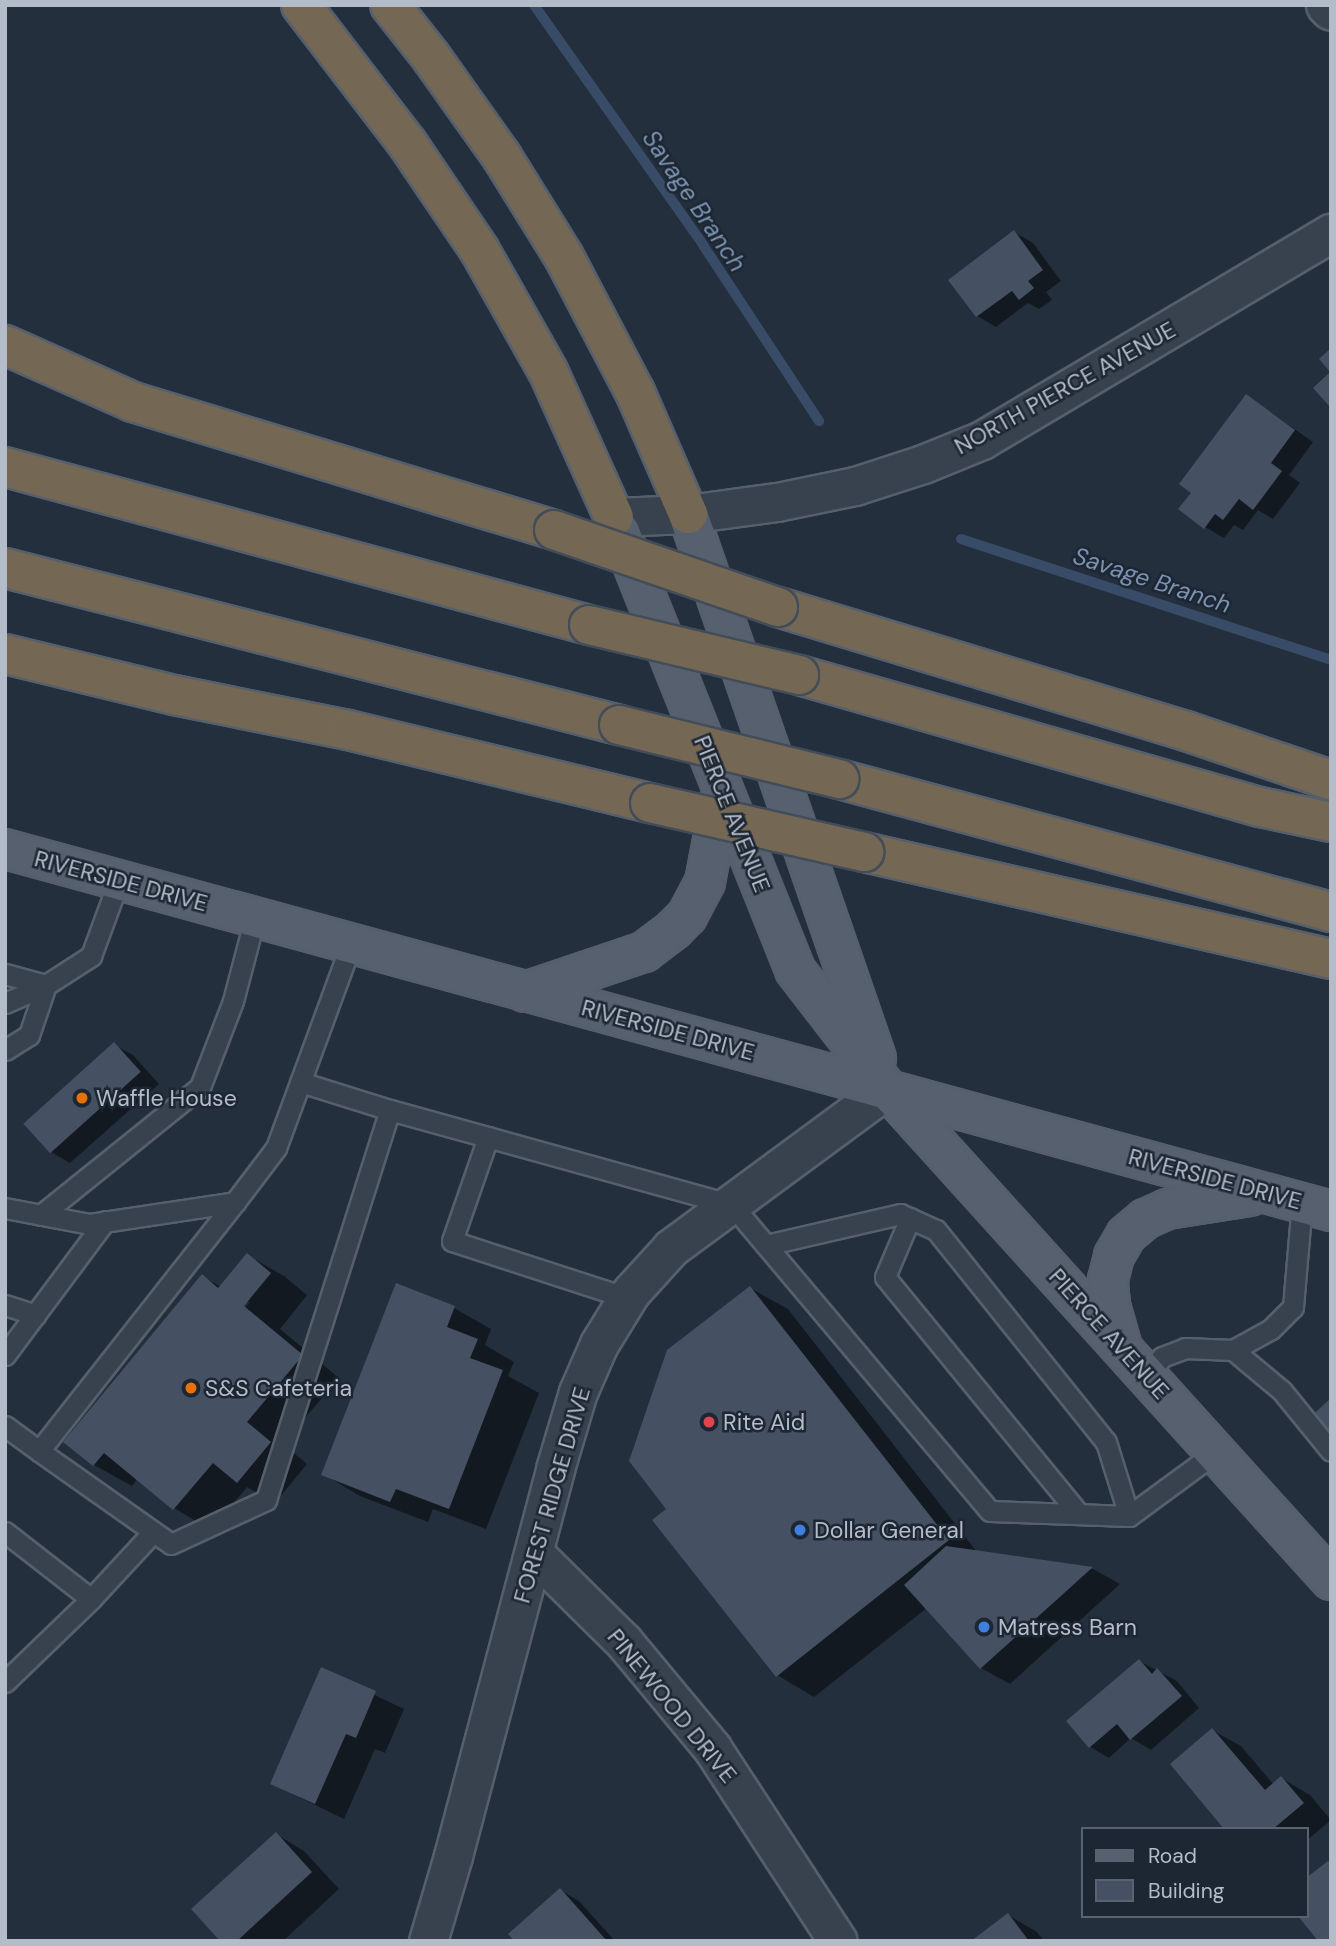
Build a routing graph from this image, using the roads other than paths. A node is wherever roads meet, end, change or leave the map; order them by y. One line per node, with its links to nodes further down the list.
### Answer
1 (300, 5): 9 (highway)
2 (390, 5): 8 (highway)
3 (1325, 5): 4 (street)
4 (1331, 11)
5 (1331, 233): 8 (street, NORTH PIERCE AVENUE)
6 (5, 345): 12 (highway, bridge)
7 (5, 467): 14 (highway, bridge)
8 (688, 514): 9 (street, NORTH PIERCE AVENUE); 27 (main road, PIERCE AVENUE)
9 (614, 517): 13 (main road, PIERCE AVENUE)
10 (5, 568): 17 (highway, bridge)
11 (5, 654): 20 (highway, bridge)
12 (1331, 780)
13 (722, 792): 23 (main road); 27 (main road, PIERCE AVENUE)
14 (1331, 822)
15 (5, 849): 16 (main road, RIVERSIDE DRIVE)
16 (119, 880): 18 (main road, RIVERSIDE DRIVE); 22 (lane)
17 (1331, 912)
18 (255, 917): 19 (main road, RIVERSIDE DRIVE); 34 (lane)
19 (351, 944): 23 (main road, RIVERSIDE DRIVE); 26 (lane)
20 (1331, 958)
21 (5, 974): 22 (lane)
22 (46, 985): 24 (lane); 25 (lane)
23 (525, 992): 27 (main road, RIVERSIDE DRIVE)
24 (5, 1003)
25 (5, 1050)
26 (300, 1082): 28 (lane); 30 (lane)
27 (887, 1089): 31 (main road, RIVERSIDE DRIVE); 32 (street, FOREST RIDGE DRIVE); 43 (main road, PIERCE AVENUE)
28 (390, 1110): 29 (lane); 51 (lane)
29 (488, 1137): 32 (lane); 38 (lane)
30 (234, 1202): 36 (lane); 45 (lane)
31 (1300, 1203): 41 (lane); 43 (main road)
32 (733, 1205): 37 (lane); 38 (street, FOREST RIDGE DRIVE)
33 (5, 1208): 34 (lane)
34 (41, 1215): 36 (lane)
35 (910, 1218): 37 (lane); 48 (lane); 49 (lane)
36 (105, 1222): 40 (lane)
37 (766, 1245): 48 (lane)
38 (627, 1298): 52 (street, FOREST RIDGE DRIVE)
39 (5, 1305): 40 (lane)
40 (35, 1315): 42 (lane)
41 (1233, 1350): 43 (lane); 46 (lane)
42 (5, 1355)
43 (1135, 1363): 47 (main road, PIERCE AVENUE)
44 (5, 1426): 45 (lane)
45 (39, 1451): 51 (lane)
46 (1331, 1451)
47 (1216, 1452): 49 (lane); 53 (main road, PIERCE AVENUE)
48 (1079, 1514): 49 (lane)
49 (1129, 1516)
50 (5, 1532): 54 (lane)
51 (153, 1532): 54 (lane)
52 (535, 1554): 56 (street, FOREST RIDGE DRIVE); 57 (street, PINEWOOD DRIVE)
53 (1331, 1580)
54 (91, 1600): 55 (lane)
55 (5, 1682)
56 (428, 1941)
57 (838, 1941)

